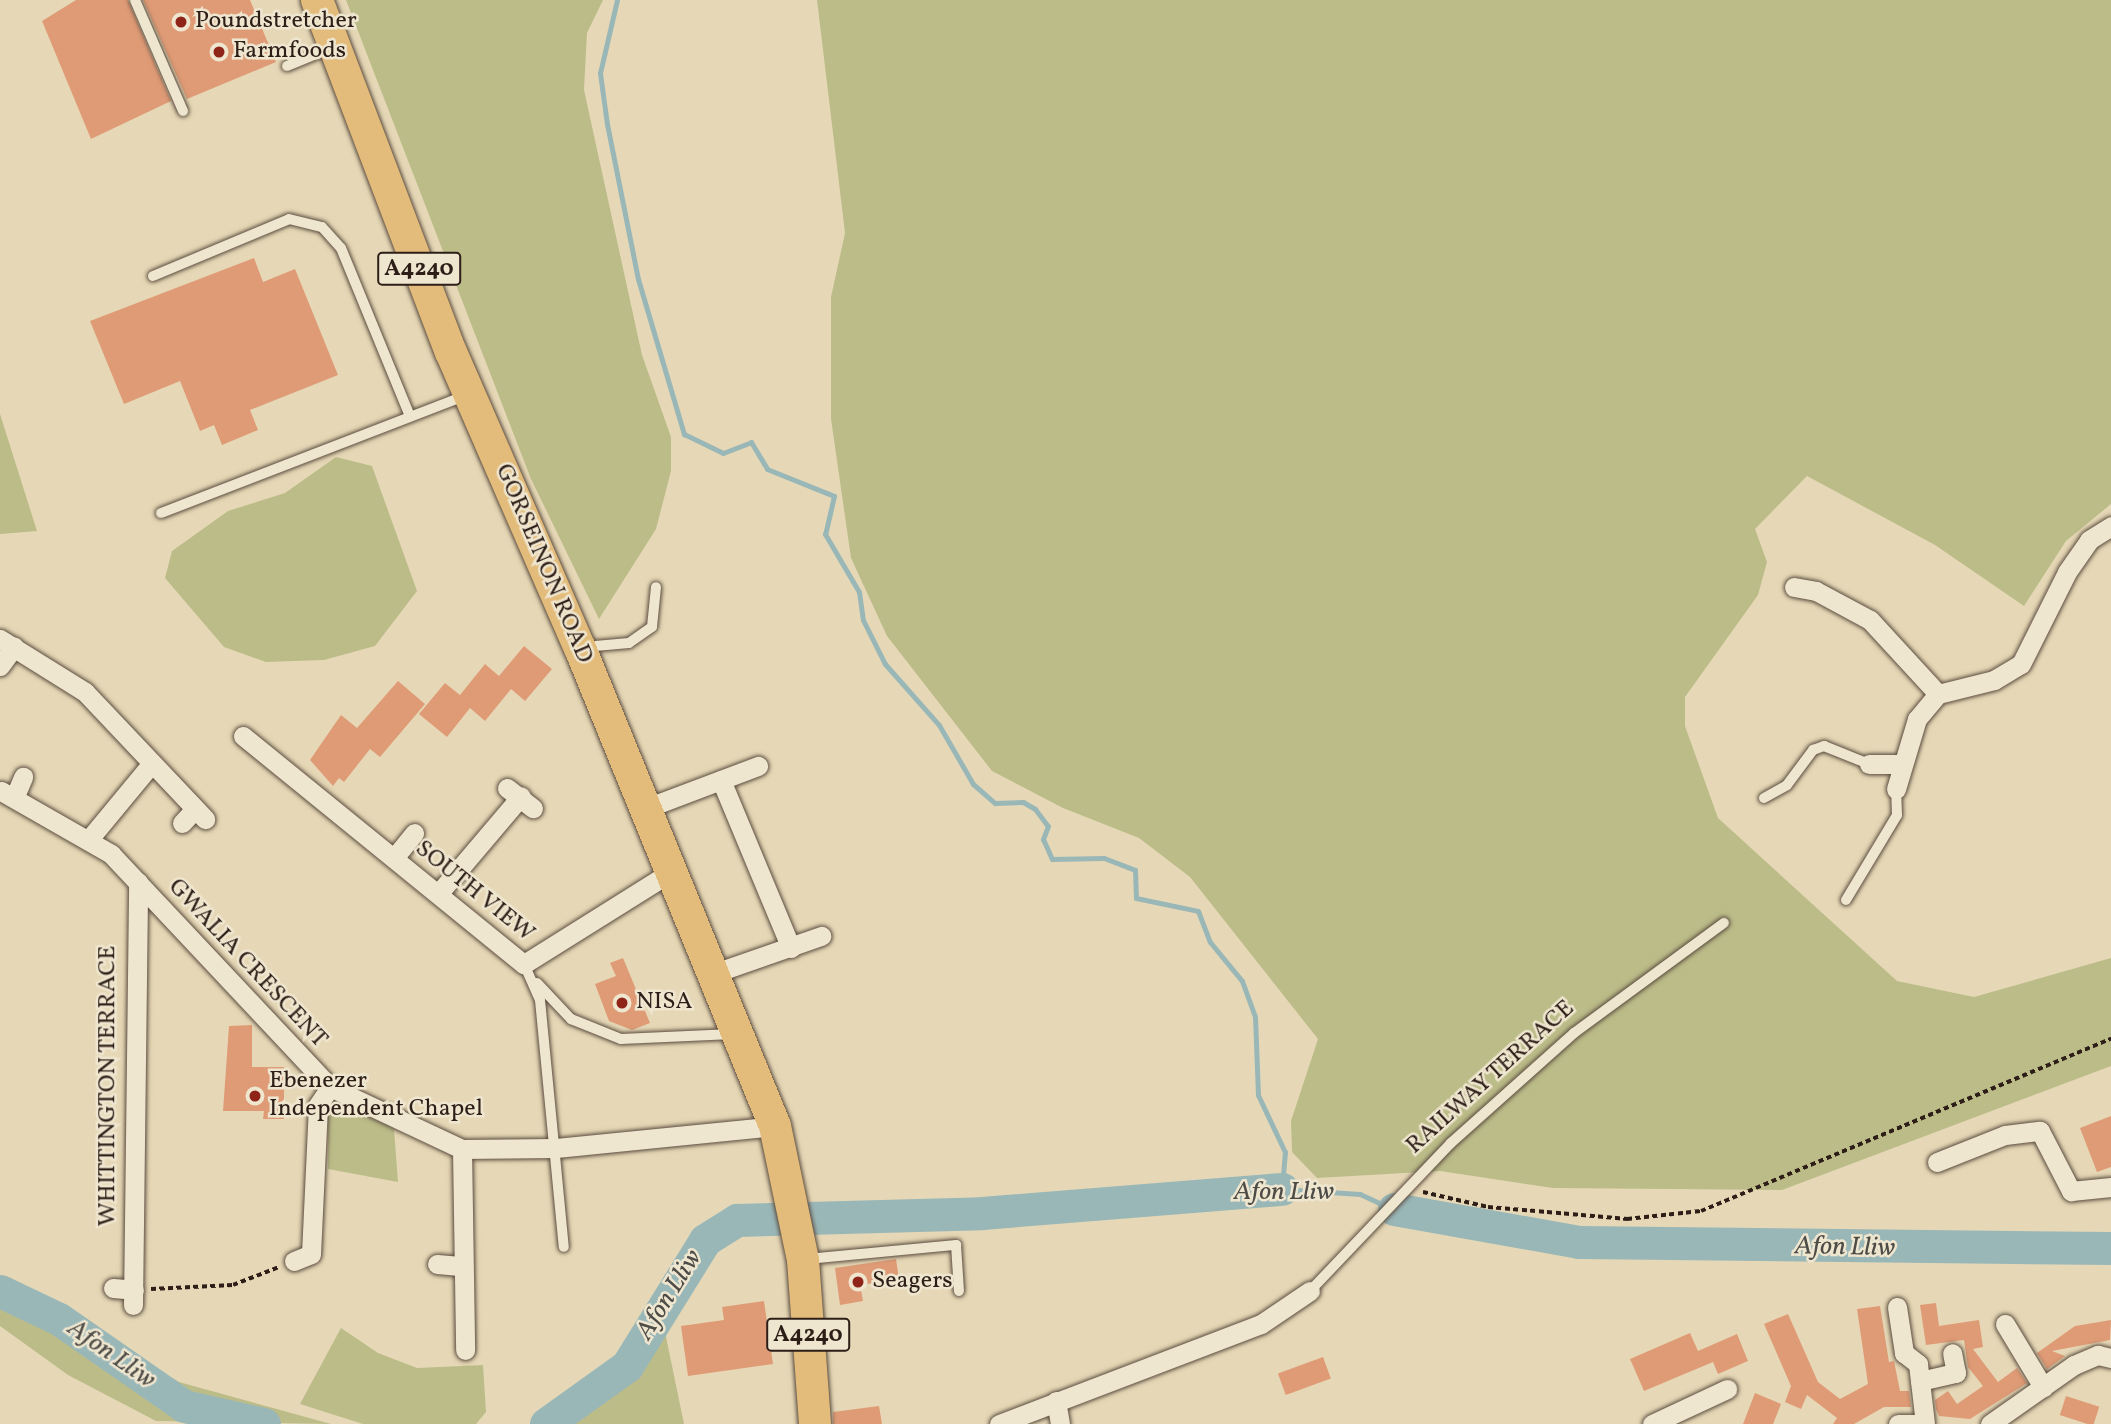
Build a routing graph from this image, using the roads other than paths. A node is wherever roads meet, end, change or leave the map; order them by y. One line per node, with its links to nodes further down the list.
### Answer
1 (135, 0): 5 (lane)
2 (317, 0): 3 (main road, GORSEINON ROAD / A4240)
3 (335, 47): 4 (lane); 7 (main road, GORSEINON ROAD / A4240)
4 (287, 66)
5 (183, 111)
6 (153, 276): 8 (lane)
7 (469, 394): 8 (lane); 14 (main road, GORSEINON ROAD / A4240)
8 (410, 416): 9 (lane)
9 (161, 513)
10 (2111, 526): 16 (street)
11 (656, 587): 14 (lane)
12 (1794, 587): 16 (street)
13 (7, 643): 15 (street); 18 (street)
14 (580, 648): 28 (main road, GORSEINON ROAD / A4240)
15 (0, 666)
16 (1938, 694): 20 (street)
17 (243, 736): 32 (street, SOUTH VIEW)
18 (152, 764): 29 (street); 31 (street)
19 (1869, 764): 20 (street); 27 (lane)
20 (1898, 764): 24 (street)
21 (758, 766): 23 (street)
22 (23, 777): 25 (street)
23 (721, 780): 28 (street); 39 (street)
24 (1896, 789): 36 (lane)
25 (8, 794): 31 (street, GWALIA CRESCENT)
26 (520, 797): 35 (street)
27 (1764, 798)
28 (644, 809): 33 (main road, GORSEINON ROAD / A4240)
29 (194, 818)
30 (414, 833): 32 (street)
31 (90, 838): 34 (street, GWALIA CRESCENT)
32 (394, 859): 35 (street, SOUTH VIEW)
33 (668, 873): 40 (street, SOUTH VIEW); 41 (main road, GORSEINON ROAD / A4240)
34 (138, 882): 44 (street, GWALIA CRESCENT); 55 (street, WHITTINGTON TERRACE)
35 (438, 894): 40 (street, SOUTH VIEW)
36 (1846, 900)
37 (1724, 923): 57 (lane, RAILWAY TERRACE)
38 (821, 936): 39 (street)
39 (791, 948): 41 (street)
40 (524, 964): 42 (lane)
41 (709, 975): 43 (main road, GORSEINON ROAD / A4240)
42 (537, 982): 43 (lane); 46 (lane)
43 (734, 1034): 45 (main road, GORSEINON ROAD / A4240)
44 (330, 1087): 47 (street, GWALIA CRESCENT); 52 (street)
45 (775, 1126): 46 (street, GWALIA CRESCENT); 51 (main road, A4240)
46 (556, 1148): 47 (street, GWALIA CRESCENT); 50 (lane)
47 (462, 1149): 54 (street)
48 (1937, 1162): 49 (street)
49 (2111, 1186)
50 (564, 1247)
51 (802, 1253): 56 (lane); 67 (main road, A4240)
52 (294, 1261)
53 (437, 1264): 54 (street)
54 (460, 1266): 60 (street)
55 (113, 1288)
56 (959, 1291)
57 (1310, 1291): 66 (street)
58 (1897, 1307): 63 (street)
59 (2005, 1324): 64 (street)
60 (465, 1350)
61 (1952, 1353): 63 (street)
62 (2111, 1358): 64 (street)
63 (1920, 1381): 73 (street)
64 (2043, 1387): 74 (street)
65 (1727, 1389): 70 (street)
66 (1056, 1401): 68 (street); 69 (street)
67 (815, 1424)
68 (999, 1424)
69 (1060, 1424)
70 (1652, 1424)
71 (1898, 1424): 72 (street)
72 (1916, 1424)
73 (1925, 1424)
74 (1990, 1424)

